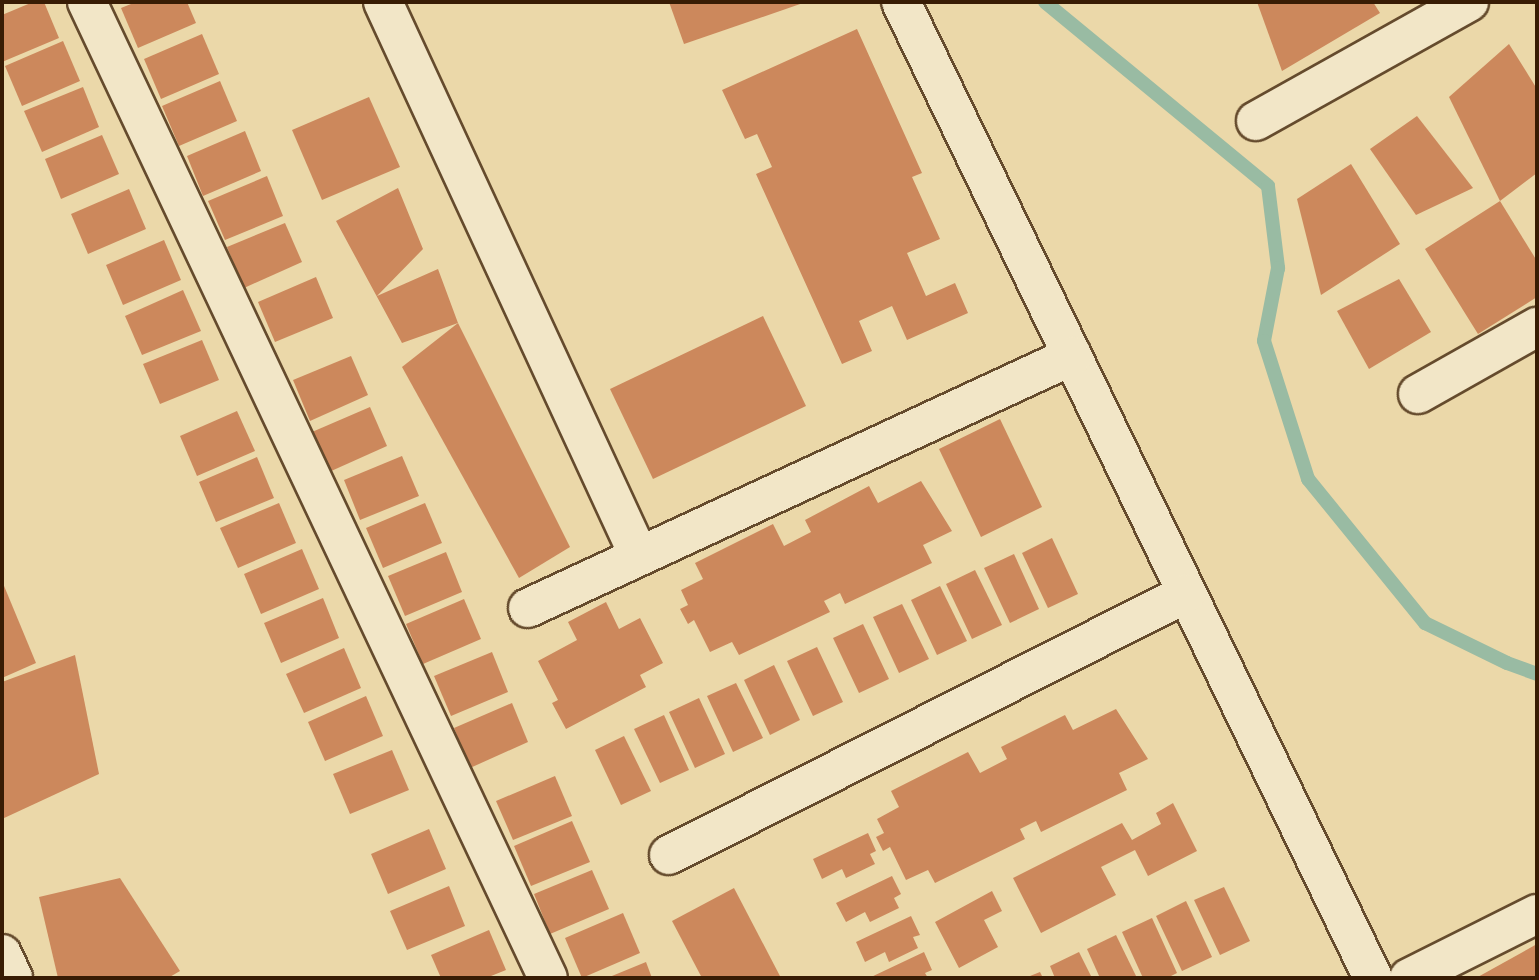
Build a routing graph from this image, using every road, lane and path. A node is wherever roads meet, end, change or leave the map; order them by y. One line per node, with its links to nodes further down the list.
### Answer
1 (87, 2): 16 (street)
2 (383, 2): 9 (street)
3 (901, 2): 7 (street)
4 (1469, 2): 5 (street)
5 (1256, 121)
6 (1537, 327): 8 (street)
7 (1072, 356): 9 (street); 10 (street)
8 (1418, 394)
9 (639, 556): 11 (street)
10 (1187, 593): 12 (street); 17 (street)
11 (528, 608)
12 (669, 855)
13 (1537, 914): 18 (street)
14 (2, 954): 15 (street)
15 (13, 978)
16 (548, 978)
17 (1373, 978)
18 (1409, 978)

